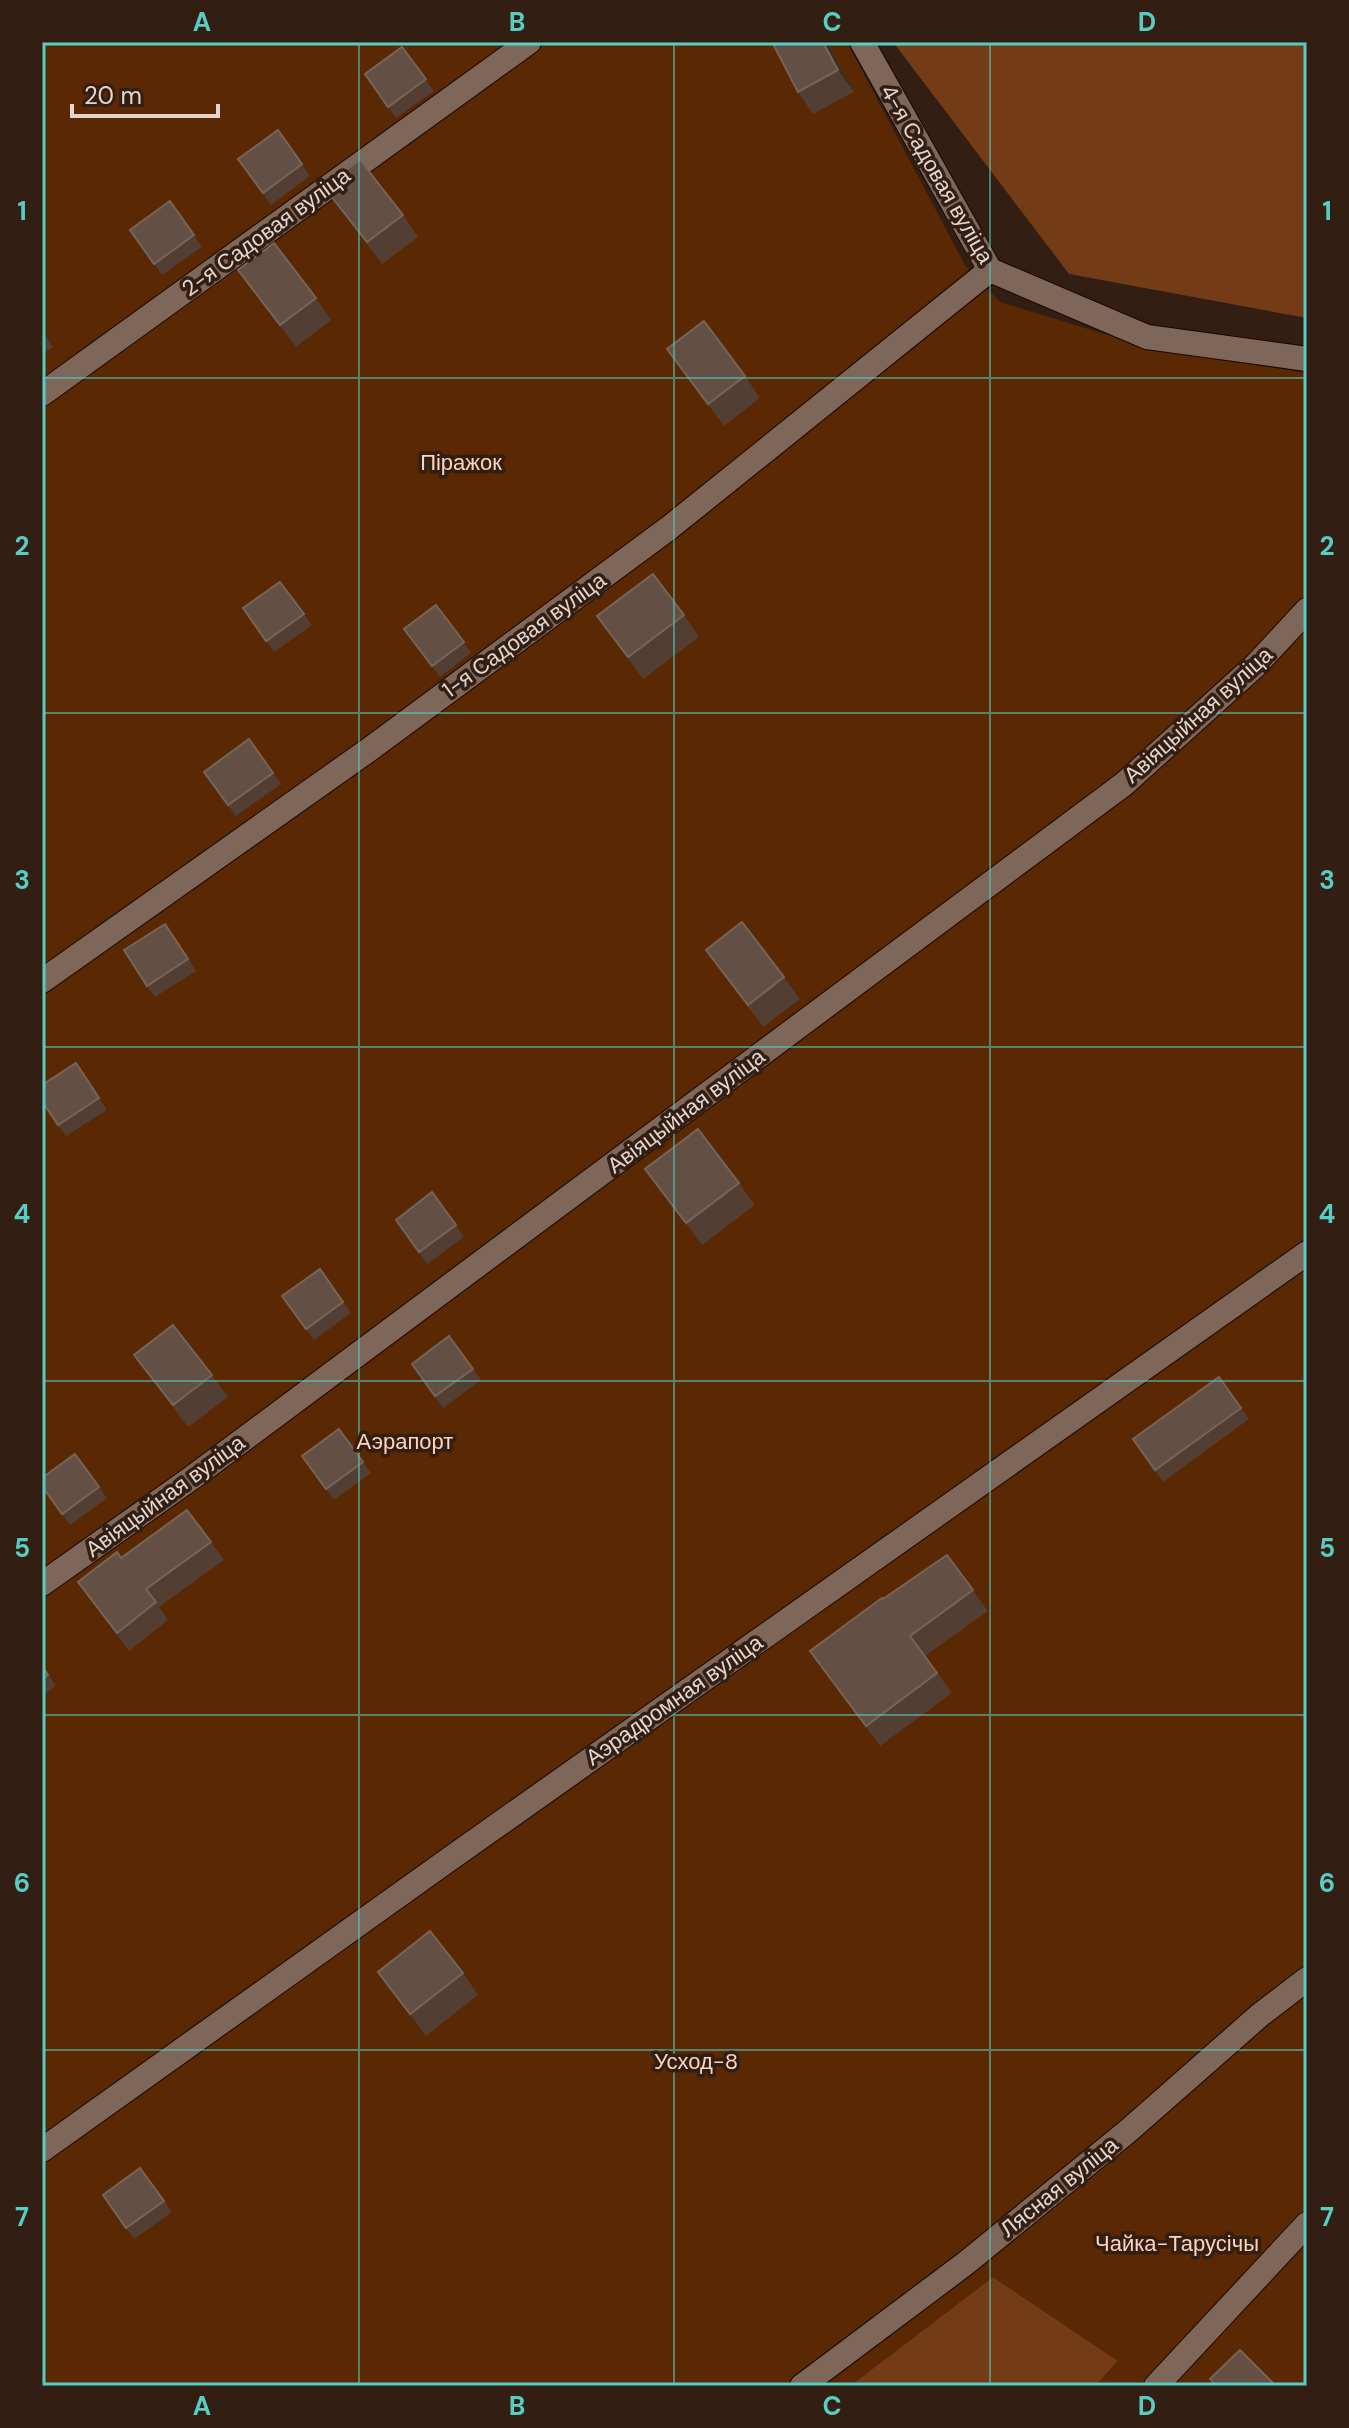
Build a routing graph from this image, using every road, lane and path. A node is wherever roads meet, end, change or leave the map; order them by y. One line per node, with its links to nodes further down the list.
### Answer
1 (529, 42): 5 (street, 2-я Садовая вуліца)
2 (862, 42): 3 (street, 4-я Садовая вуліца)
3 (990, 270): 4 (street, 4-я Садовая вуліца); 7 (street, 1-я Садовая вуліца)
4 (1307, 359)
5 (42, 394)
6 (1307, 610): 9 (street, Авіяцыйная вуліца)
7 (42, 981)
8 (1307, 1253): 11 (street, Аэрадромная вуліца)
9 (42, 1584)
10 (1307, 1979): 13 (street, Лясная вуліца)
11 (42, 2150)
12 (1307, 2224): 14 (street)
13 (802, 2386)
14 (1156, 2386)

